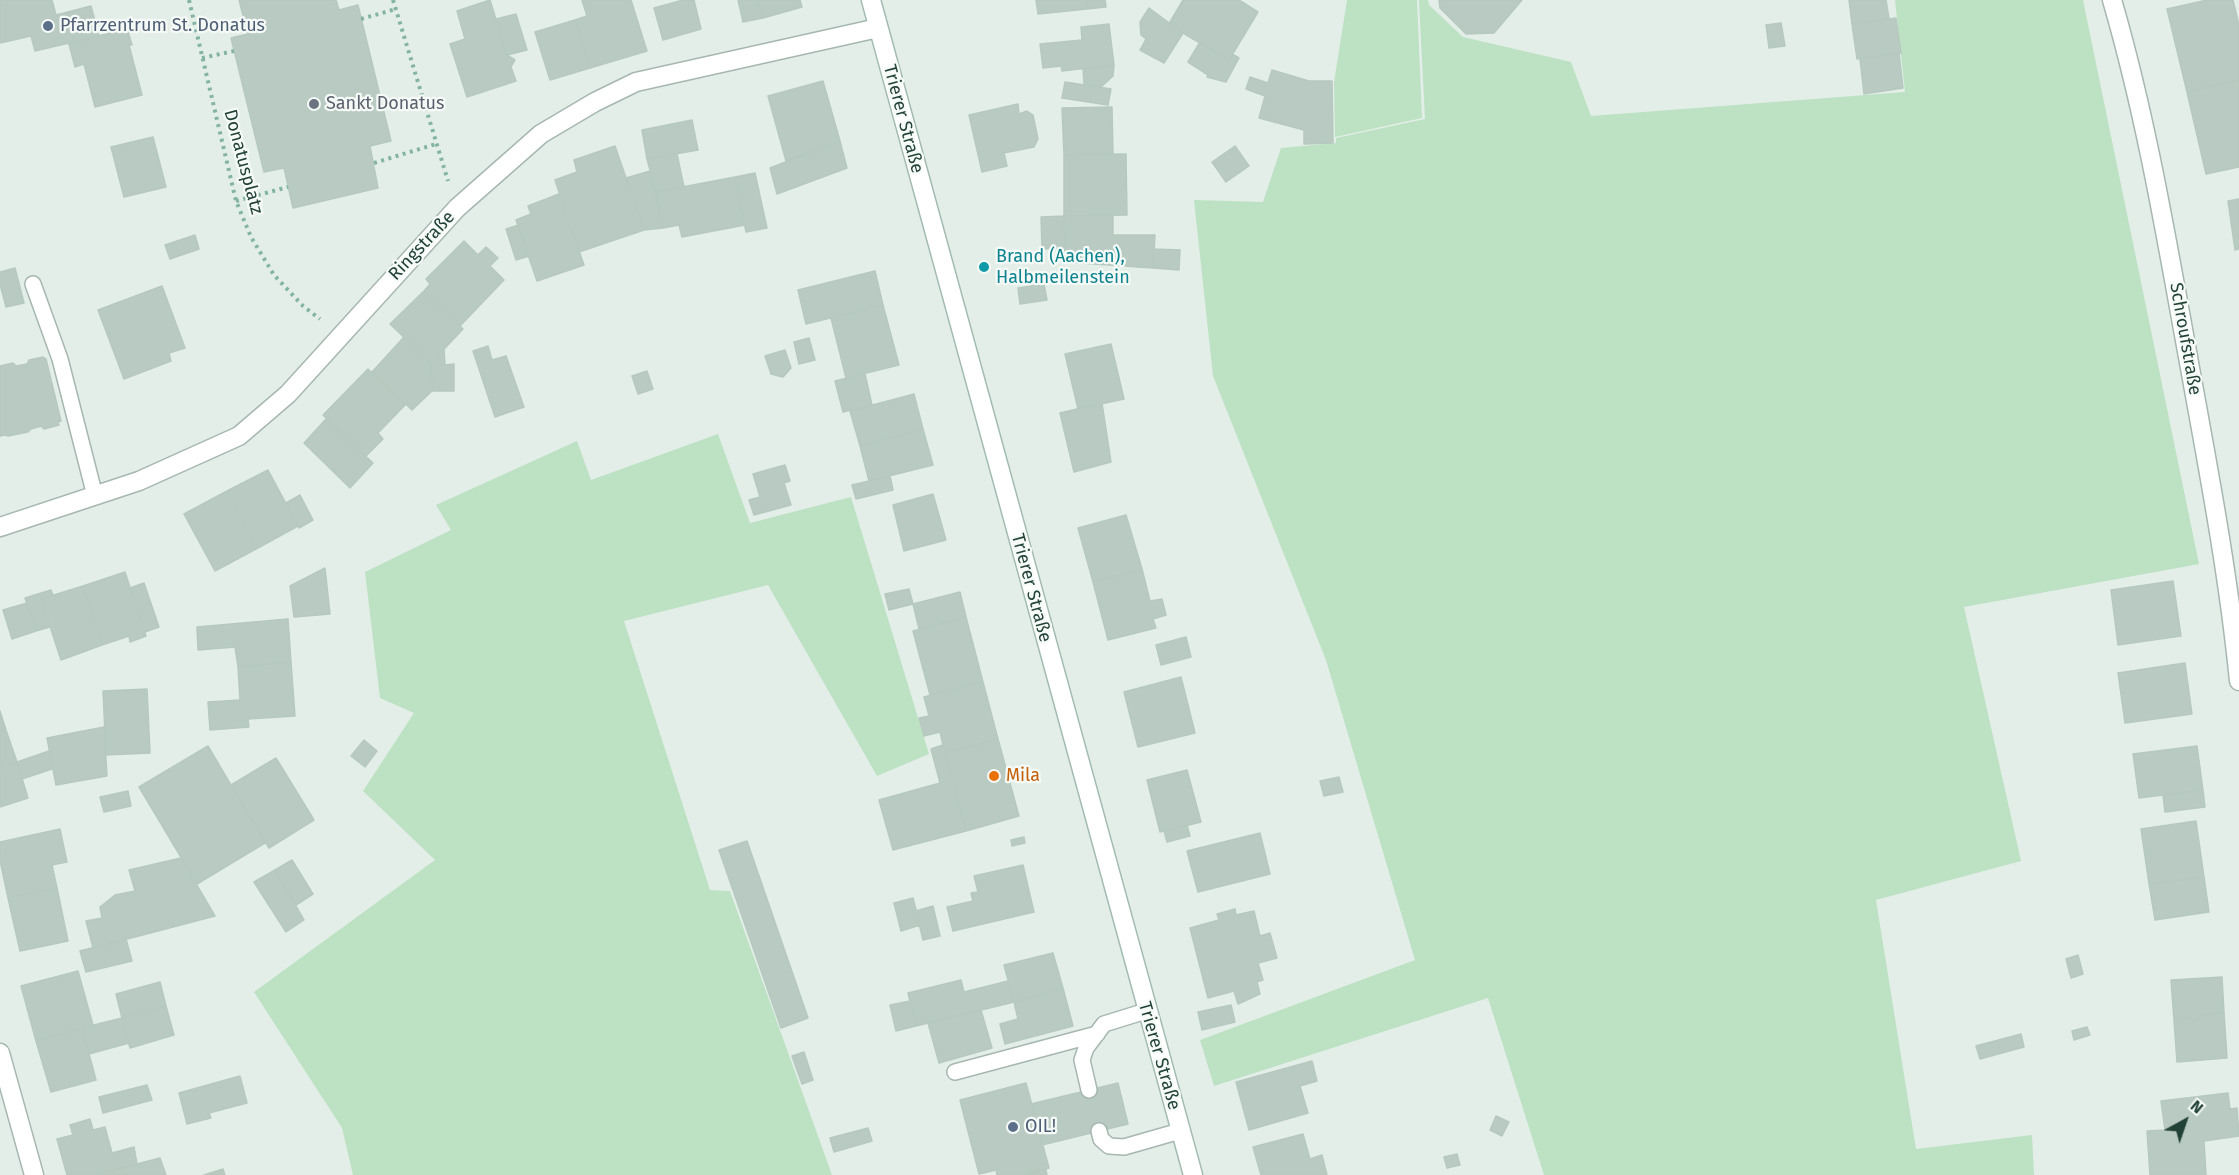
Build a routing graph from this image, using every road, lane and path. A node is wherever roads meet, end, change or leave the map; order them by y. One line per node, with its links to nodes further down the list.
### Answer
1 (189, 0): 9 (path, Donatusplatz)
2 (393, 0): 5 (path)
3 (871, 0): 7 (street, Trierer Straße)
4 (2112, 0): 19 (street, Schroufstraße)
5 (396, 9): 6 (path); 10 (path)
6 (361, 18)
7 (878, 28): 14 (street, Ringstraße); 21 (street, Trierer Straße)
8 (234, 51): 9 (path)
9 (202, 58): 13 (path, Donatusplatz)
10 (436, 144): 11 (path); 14 (path)
11 (374, 163)
12 (288, 188): 13 (path)
13 (236, 201): 16 (path, Donatusplatz)
14 (457, 208): 16 (street, Ringstraße)
15 (33, 284): 17 (lane)
16 (340, 335): 17 (street, Ringstraße)
17 (95, 496): 18 (street, Ringstraße)
18 (0, 526)
19 (2237, 644): 20 (street, Schroufstraße)
20 (2239, 681)
21 (1146, 1011): 22 (lane); 27 (street, Trierer Straße)
22 (1097, 1034): 24 (lane); 25 (lane)
23 (0, 1053): 28 (street)
24 (955, 1072)
25 (1089, 1090)
26 (1099, 1131): 27 (lane)
27 (1180, 1131): 29 (street, Trierer Straße)
28 (34, 1175)
29 (1192, 1175)

